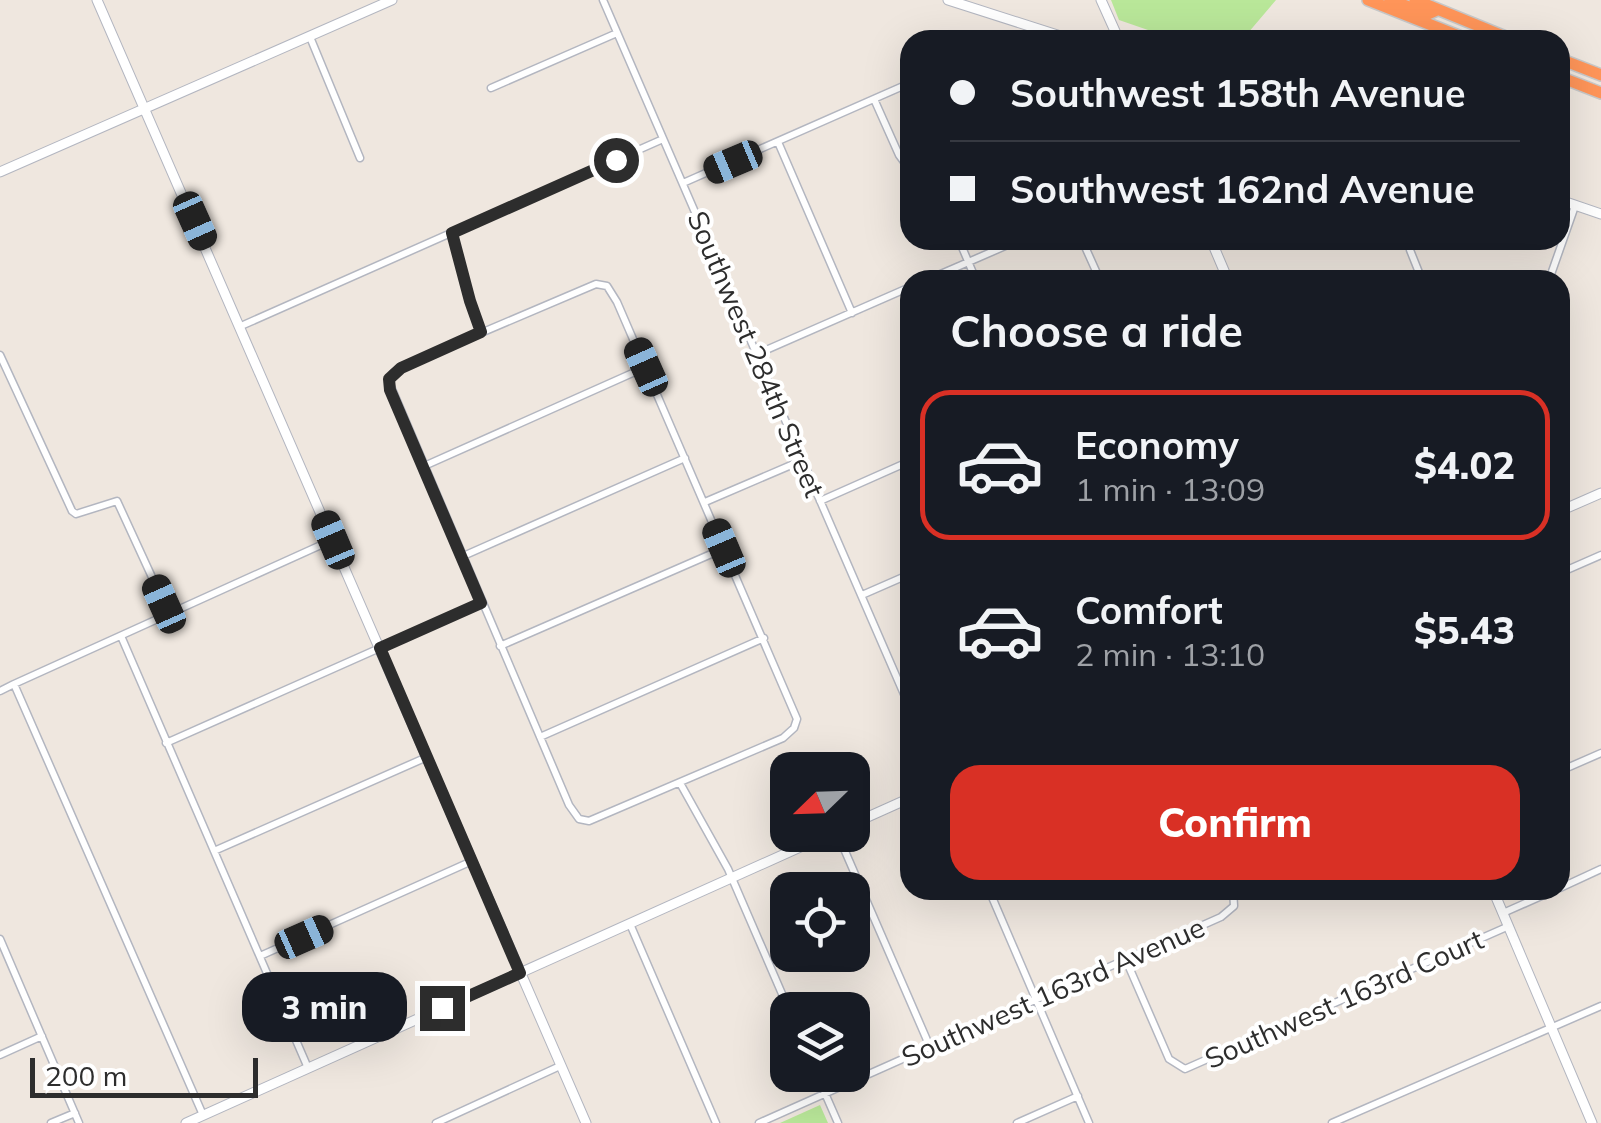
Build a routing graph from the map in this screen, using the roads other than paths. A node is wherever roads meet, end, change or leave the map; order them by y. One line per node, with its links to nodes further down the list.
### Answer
1 (97, 0): 23 (street)
2 (392, 0): 15 (street)
3 (602, 0): 14 (street, Southwest 284th Street)
4 (948, 0): 10 (street)
5 (1101, 0): 11 (street)
6 (1368, 0): 12 (highway)
7 (1390, 0): 9 (highway)
8 (1415, 0): 9 (highway)
9 (1437, 10): 13 (highway)
10 (1042, 30)
11 (1114, 30)
12 (1443, 30)
13 (1488, 30)
14 (617, 33): 20 (street); 24 (street, Southwest 284th Street)
15 (310, 36): 23 (street); 27 (street)
16 (1570, 63): 17 (highway)
17 (1601, 75)
18 (1570, 81): 21 (highway)
19 (900, 87): 22 (street)
20 (491, 88)
21 (1601, 94)
22 (874, 99): 25 (street); 26 (street)
23 (145, 108): 28 (street); 42 (street)
24 (663, 139): 29 (street, Southwest 284th Street); 34 (street)
25 (778, 142): 29 (street); 41 (street)
26 (900, 157)
27 (360, 158)
28 (0, 172)
29 (683, 184): 44 (street, Southwest 284th Street)
30 (1570, 203): 31 (street)
31 (1575, 205): 32 (street); 33 (street)
32 (1601, 214)
33 (1570, 220)
34 (452, 233): 42 (street); 43 (street)
35 (963, 250): 37 (street)
36 (996, 250): 37 (street)
37 (968, 262): 38 (street); 39 (street)
38 (950, 270)
39 (972, 270)
40 (900, 291): 41 (street)
41 (852, 313): 44 (street)
42 (241, 326): 55 (street)
43 (481, 332): 46 (street); 50 (street)
44 (757, 354): 48 (street, Southwest 284th Street)
45 (0, 355): 63 (street)
46 (646, 367): 47 (street); 50 (street)
47 (685, 458): 53 (street); 58 (street)
48 (802, 460): 52 (street, Southwest 284th Street); 53 (street)
49 (900, 465): 52 (street)
50 (422, 466): 58 (street)
51 (1601, 493): 54 (street)
52 (820, 501): 61 (street, Southwest 284th Street)
53 (705, 502): 56 (street)
54 (1570, 507)
55 (333, 540): 63 (street); 67 (street)
56 (724, 548): 65 (street); 66 (street)
57 (1601, 555): 59 (street)
58 (461, 557): 62 (street)
59 (1570, 569)
60 (900, 578): 61 (street)
61 (862, 595): 68 (street, Southwest 284th Street)
62 (481, 603): 66 (street); 67 (street)
63 (169, 613): 64 (street)
64 (120, 636): 69 (street); 72 (street)
65 (764, 638): 71 (street); 76 (street)
66 (500, 646): 71 (street)
67 (380, 648): 72 (street); 74 (street)
68 (900, 674)
69 (14, 684): 70 (street); 110 (street)
70 (0, 690)
71 (540, 737): 76 (street)
72 (166, 743): 79 (street)
73 (1601, 753): 75 (street)
74 (427, 757): 79 (street); 82 (street)
75 (1570, 767)
76 (680, 783): 84 (street)
77 (900, 802): 78 (street)
78 (870, 816)
79 (214, 852): 94 (street)
80 (790, 852): 84 (street)
81 (845, 852): 103 (street)
82 (472, 861): 94 (street); 97 (street)
83 (1601, 869): 85 (street, Southwest 163rd Court)
84 (732, 878): 91 (street); 98 (street)
85 (1570, 883)
86 (993, 900): 99 (street)
87 (1234, 900): 95 (street, Southwest 163rd Avenue)
88 (1497, 900): 90 (street)
89 (1532, 900): 90 (street, Southwest 163rd Court)
90 (1503, 913): 92 (street)
91 (629, 923): 97 (street); 116 (street)
92 (1508, 926): 95 (street, Southwest 163rd Court); 101 (street)
93 (0, 939): 96 (street)
94 (260, 956): 106 (street)
95 (1126, 960): 99 (street, Southwest 163rd Avenue)
96 (4, 961): 102 (street)
97 (520, 973): 105 (street); 106 (street)
98 (781, 992)
99 (1036, 999): 103 (street, Southwest 163rd Avenue); 108 (street)
100 (1601, 1006): 101 (street)
101 (1552, 1027): 121 (street); 122 (street)
102 (42, 1036): 104 (street); 109 (street)
103 (930, 1047): 107 (street, Southwest 163rd Avenue)
104 (0, 1054)
105 (560, 1066): 114 (street); 115 (street)
106 (308, 1068): 110 (street)
107 (826, 1093): 117 (street, Southwest 163rd Avenue); 118 (street)
108 (1078, 1096): 119 (street); 120 (street)
109 (74, 1113): 111 (street); 112 (street)
110 (203, 1115): 113 (street)
111 (52, 1123)
112 (79, 1123)
113 (186, 1123)
114 (436, 1123)
115 (586, 1123)
116 (716, 1123)
117 (758, 1123)
118 (838, 1123)
119 (1016, 1123)
120 (1090, 1123)
121 (1332, 1123)
122 (1592, 1123)

